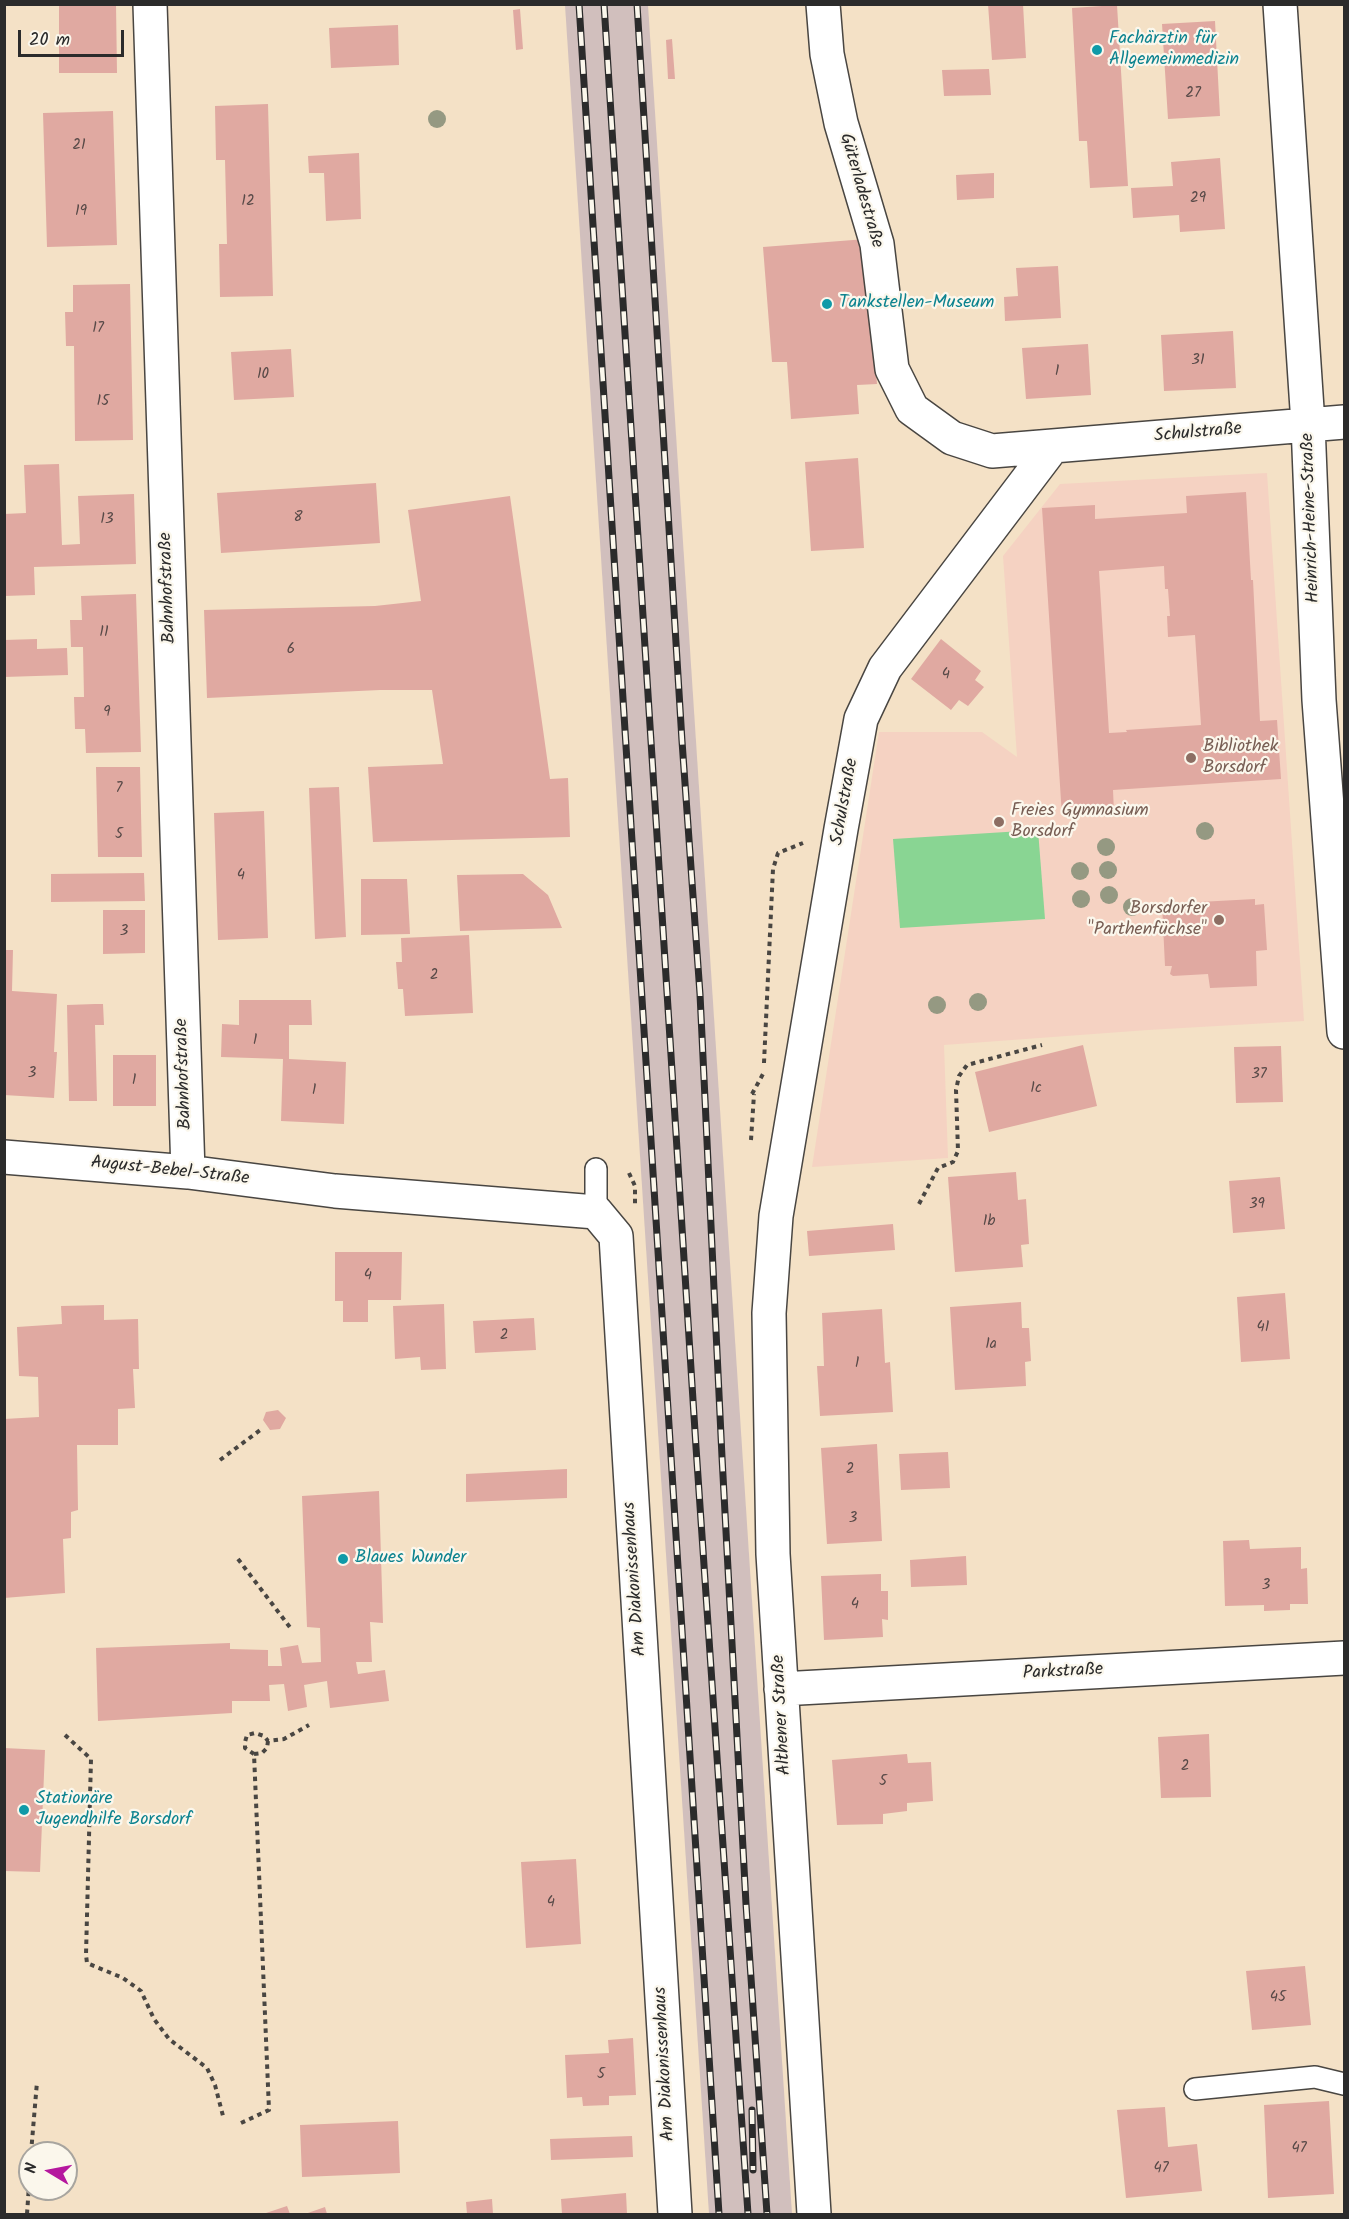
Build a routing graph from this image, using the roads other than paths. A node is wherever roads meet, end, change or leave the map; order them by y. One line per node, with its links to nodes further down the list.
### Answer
1 (150, 4): 11 (street, Bahnhofstraße)
2 (823, 4): 4 (street, Güterladestraße)
3 (1280, 4): 6 (street, Heinrich-Heine-Straße)
4 (912, 409): 7 (street, Schulstraße)
5 (1344, 422): 6 (street, Schulstraße)
6 (1308, 424): 7 (street, Schulstraße); 8 (street, Heinrich-Heine-Straße)
7 (1053, 446): 13 (street, Schulstraße)
8 (1344, 1032)
9 (4, 1157): 11 (street, August-Bebel-Straße)
10 (596, 1169): 12 (lane)
11 (188, 1172): 12 (street, August-Bebel-Straße)
12 (596, 1212): 18 (street, Am Diakonissenhaus)
13 (776, 1216): 15 (street, Althener Straße)
14 (1344, 1658): 15 (street, Parkstraße)
15 (781, 1689): 19 (street, Althener Straße)
16 (1344, 2084): 17 (lane)
17 (1195, 2089)
18 (675, 2214)
19 (814, 2214)

